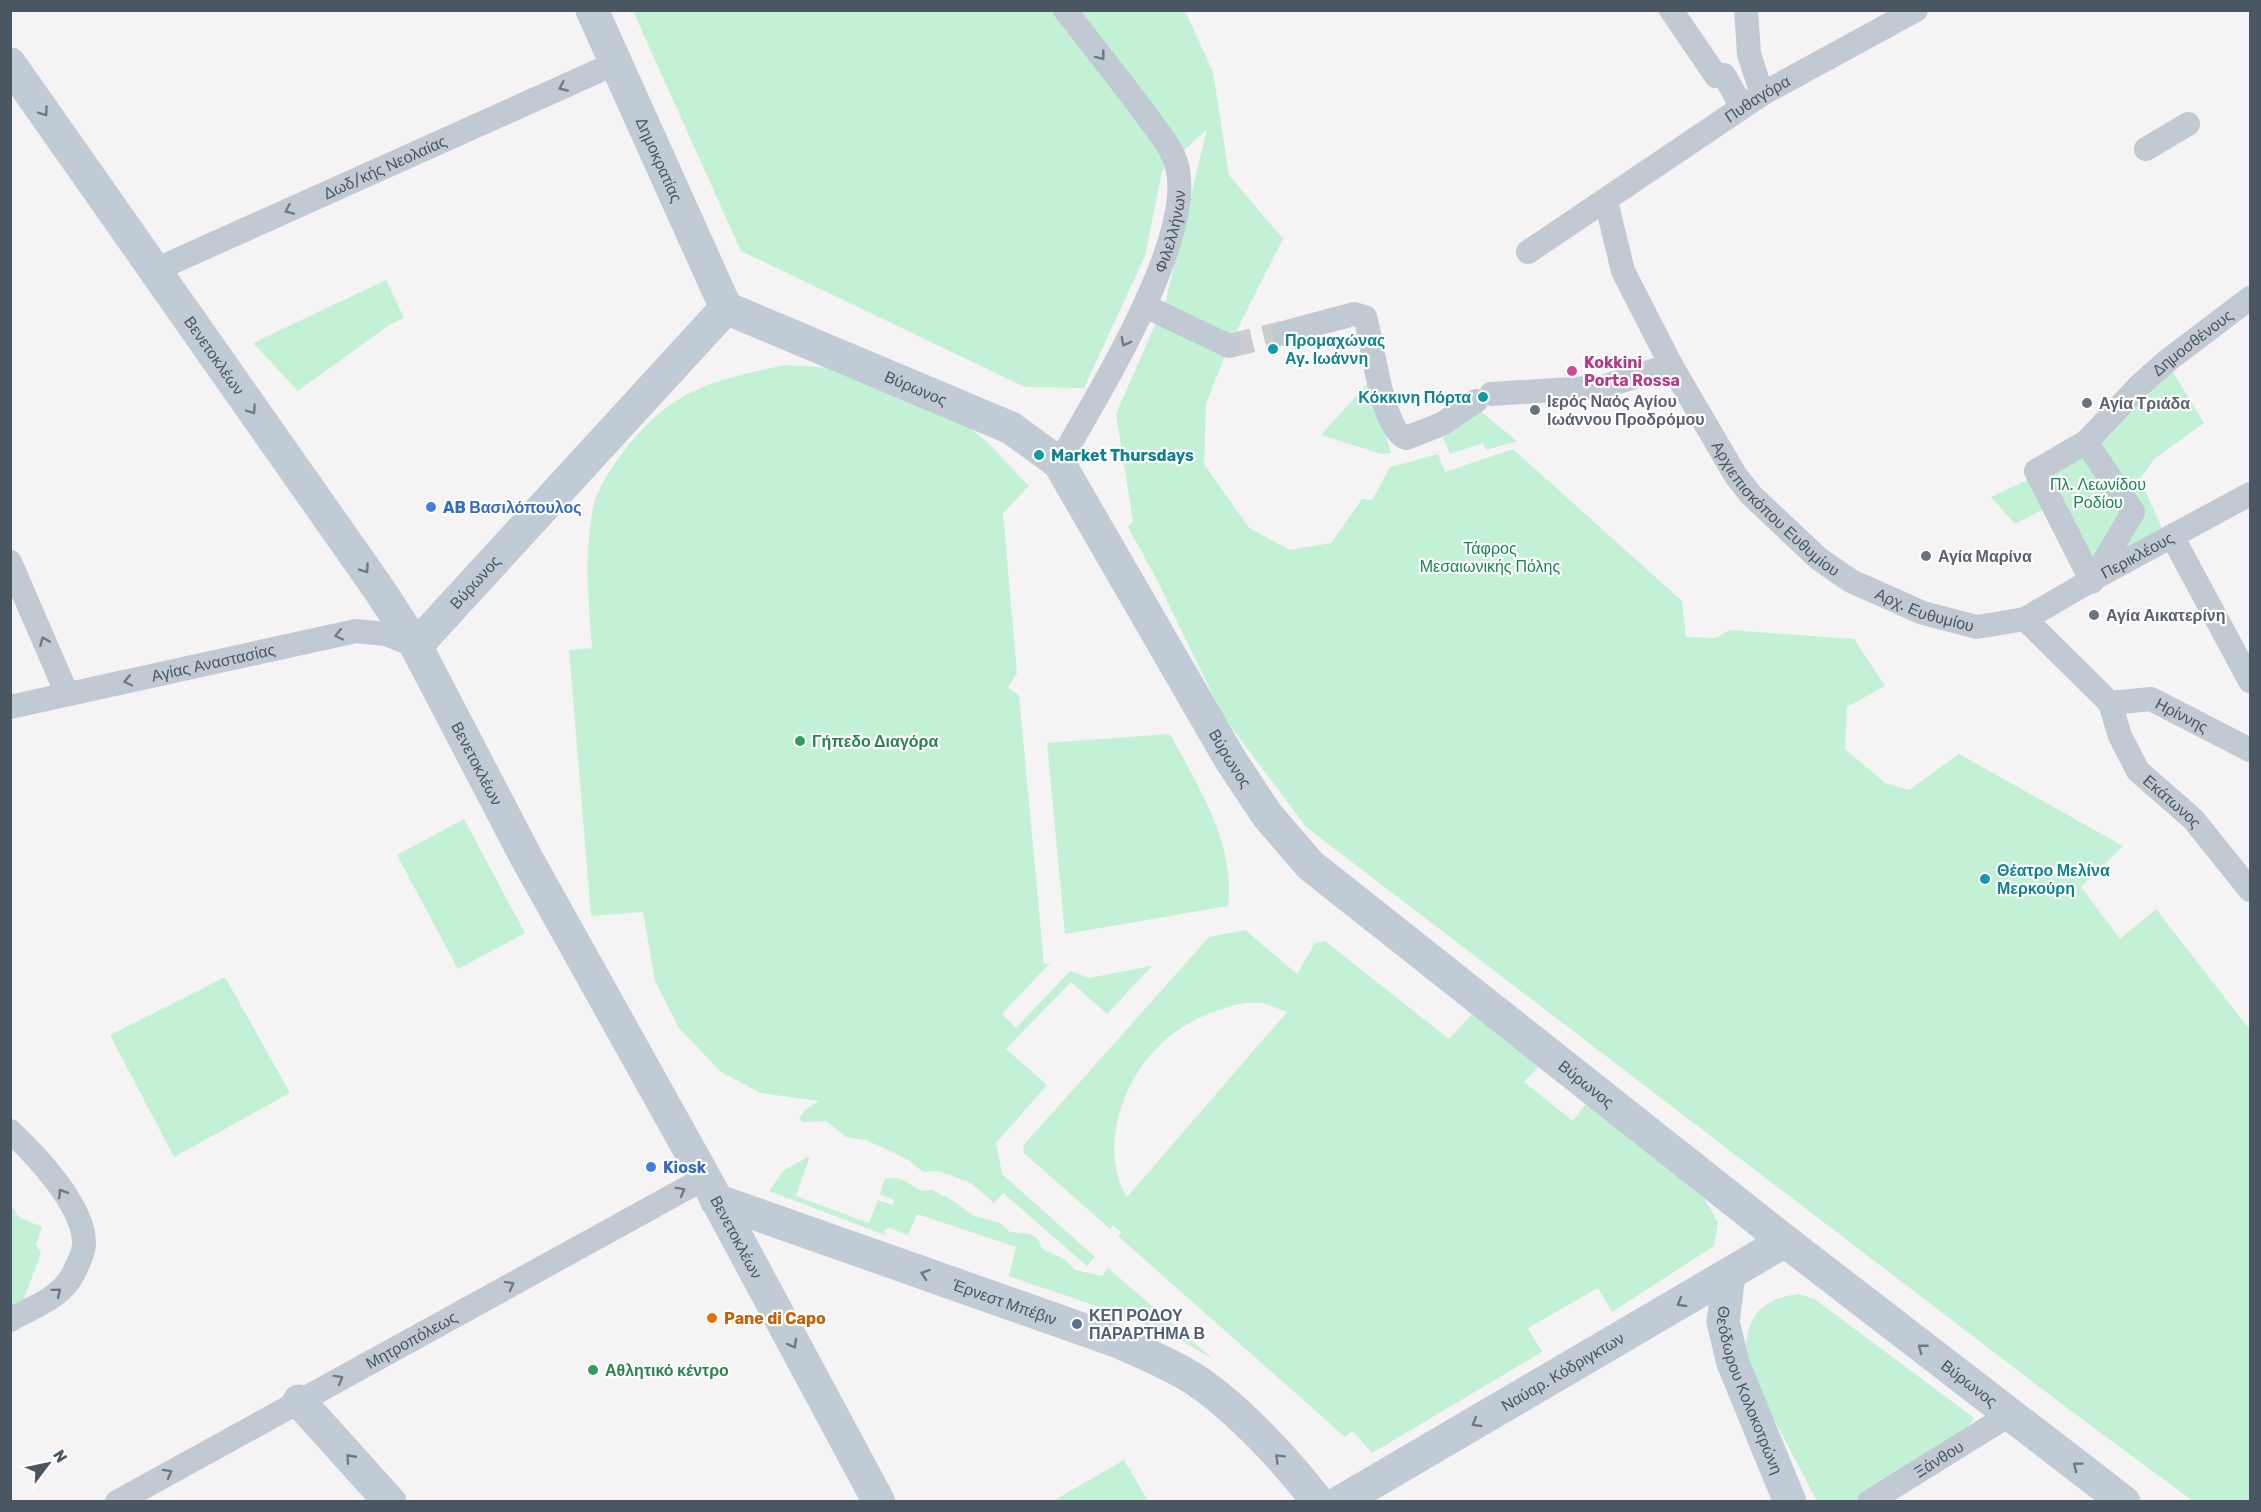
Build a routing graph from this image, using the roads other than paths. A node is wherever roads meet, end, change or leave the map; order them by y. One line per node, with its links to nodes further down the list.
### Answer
1 (592, 10): 6 (street, Δημοκρατίας)
2 (1065, 10): 17 (street, Φιλελλήνων, one-way to 17)
3 (1671, 10): 9 (street)
4 (1746, 10): 8 (street)
5 (1917, 10): 8 (street, Πυθαγόρα)
6 (616, 63): 14 (street, Δωδ/κής Νεολαίας, one-way to 14); 16 (street, Δημοκρατίας)
7 (10, 64): 14 (street, Βενετοκλέων, one-way to 14)
8 (1762, 94): 9 (street, Πυθαγόρα)
9 (1742, 107): 12 (street, Πυθαγόρα)
10 (2188, 124): 11 (street)
11 (2146, 149)
12 (1606, 201): 13 (street, Πυθαγόρα); 20 (street, Αρχιεπισκόπου Ευθυμίου)
13 (1528, 252)
14 (153, 271): 29 (street, Βενετοκλέων, one-way to 29)
15 (2250, 298): 21 (street, Δημοσθένους)
16 (726, 308): 22 (street, Βύρωνος); 29 (street, Βύρωνος)
17 (1153, 310): 19 (street); 22 (street, Φιλελλήνων, one-way to 22)
18 (1283, 333): 20 (street)
19 (1229, 346)
20 (1671, 365): 26 (street, Αρχιεπισκόπου Ευθυμίου)
21 (2086, 442): 27 (street); 27 (street, Δημοσθένους)
22 (1059, 463): 38 (street, Βύρωνος)
23 (2250, 494): 24 (street, Περικλέους)
24 (2172, 536): 27 (street, Περικλέους); 30 (street)
25 (10, 562): 31 (street, one-way to 25)
26 (1851, 580): 28 (street, Αρχ. Ευθυμίου)
27 (2092, 582): 28 (street, Περικλέους)
28 (2025, 619): 32 (street)
29 (416, 646): 31 (street, Αγίας Αναστασίας, one-way to 31); 37 (street, Βενετοκλέων)
30 (2250, 681)
31 (67, 694): 33 (street, Αγίας Αναστασίας)
32 (2110, 703): 34 (street, Ηρίννης); 35 (street, Εκάτωνος)
33 (10, 707)
34 (2250, 750)
35 (2250, 890)
36 (10, 1131): 40 (street, one-way to 36)
37 (710, 1189): 41 (street, Μητροπόλεως, one-way to 37); 45 (street, Βενετοκλέων, one-way to 45); 46 (street, Έρνεστ Μπέβιν, one-way to 37)
38 (1785, 1241): 39 (street, Ναύαρ. Κόδριγκτων); 42 (street, Βύρωνος, one-way to 38)
39 (1729, 1275): 47 (street, Ναύαρ. Κόδριγκτων, one-way to 47); 48 (street, Θεόδωρου Κολοκοτρώνη)
40 (10, 1320)
41 (299, 1401): 43 (street, Μητροπόλεως, one-way to 41); 44 (street, one-way to 41)
42 (2009, 1415): 49 (street, Ξάνθου); 50 (street, Βύρωνος, one-way to 42)
43 (117, 1502)
44 (390, 1502)
45 (879, 1502)
46 (1318, 1502)
47 (1340, 1502)
48 (1791, 1502)
49 (1869, 1502)
50 (2124, 1502)

